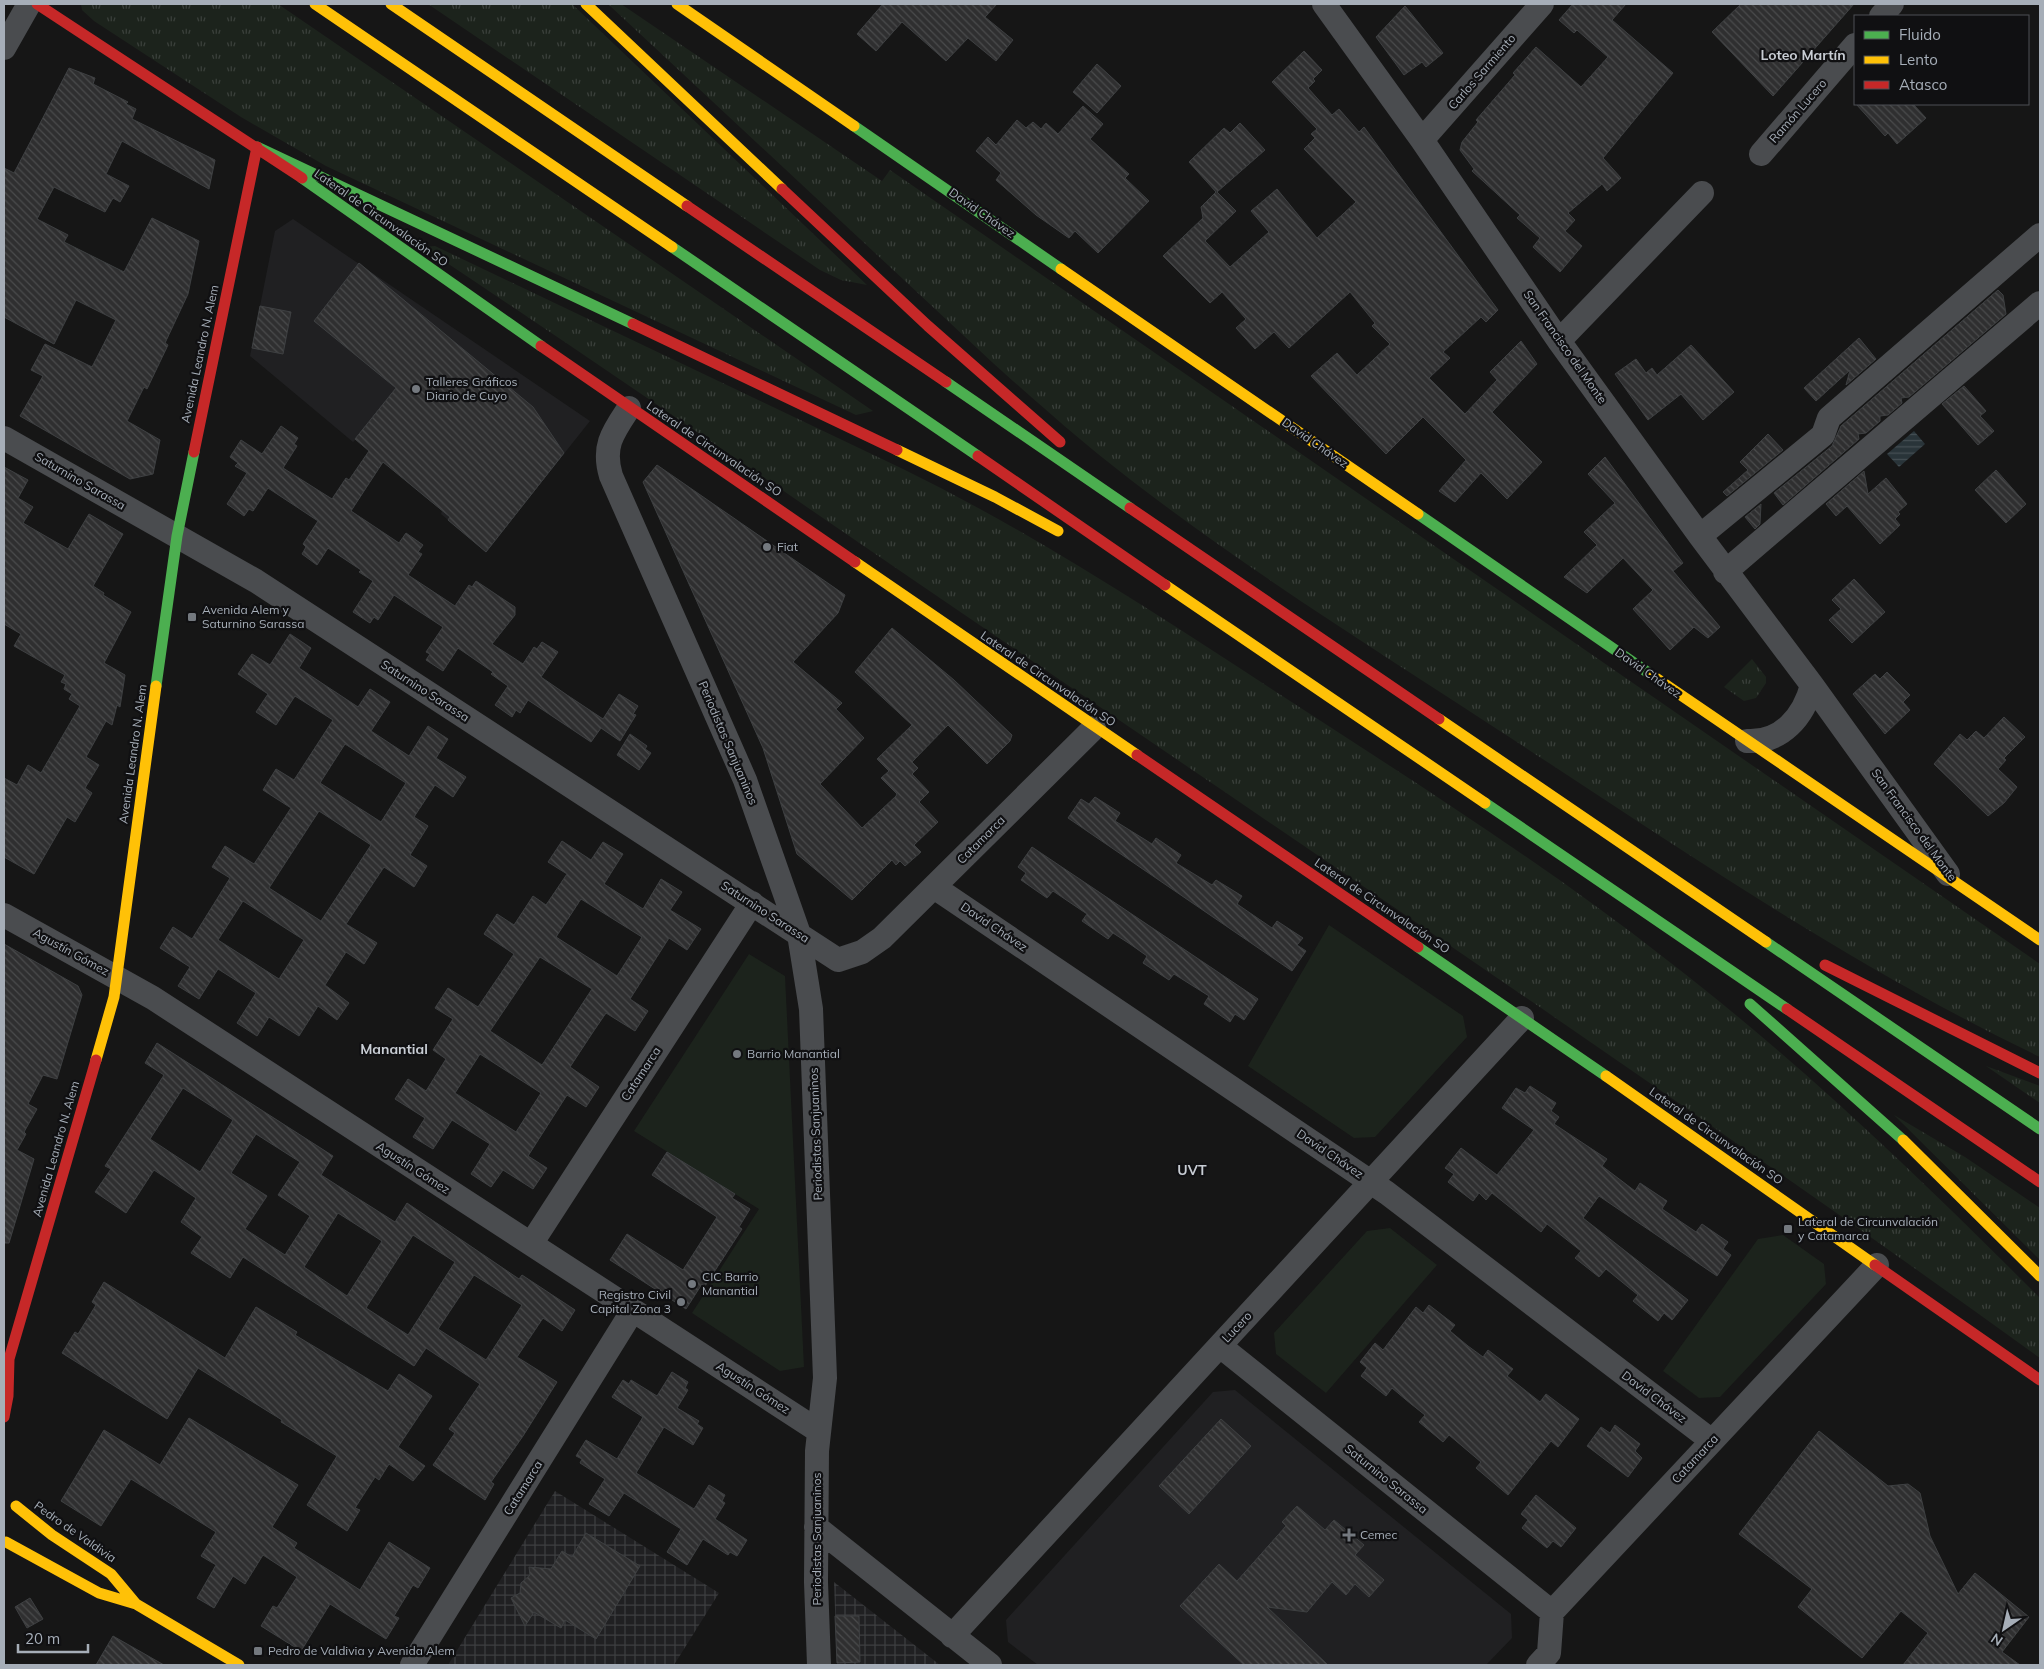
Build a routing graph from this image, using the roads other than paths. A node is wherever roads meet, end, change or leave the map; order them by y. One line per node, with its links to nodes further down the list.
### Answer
1 (29, 4): 12 (street)
2 (37, 4): 14 (main road, Lateral de Circunvalación SO)
3 (315, 4): 30 (main road)
4 (391, 4): 27 (main road)
5 (586, 4): 22 (main road)
6 (677, 4): 33 (main road, David Chávez)
7 (1324, 4): 13 (street, San Francisco del Monte)
8 (1542, 4): 13 (street, Carlos Sarmiento)
9 (1892, 4): 10 (street)
10 (1882, 15)
11 (1854, 46): 15 (street, Ramón Lucero)
12 (4, 48)
13 (1422, 140): 19 (street, San Francisco del Monte)
14 (257, 147): 20 (main road, Lateral de Circunvalación SO); 24 (main road, Avenida Leandro N. Alem); 26 (main road)
15 (1761, 154)
16 (1702, 193): 19 (street)
17 (2040, 235): 25 (street)
18 (2040, 303): 29 (street)
19 (1560, 341): 25 (street, San Francisco del Monte)
20 (629, 408): 32 (main road, Lateral de Circunvalación SO); 40 (street, Periodistas Sanjuaninos)
21 (4, 438): 24 (street, Saturnino Sarassa)
22 (1069, 450)
23 (1084, 463): 27 (main road)
24 (176, 536): 37 (street, Saturnino Sarassa); 44 (main road, Avenida Leandro N. Alem)
25 (1700, 536): 29 (street, San Francisco del Monte)
26 (1072, 539)
27 (1180, 543): 38 (main road)
28 (1089, 548): 30 (main road)
29 (1725, 572): 31 (street, San Francisco del Monte)
30 (1184, 599): 36 (main road)
31 (1812, 685): 33 (street); 34 (street, San Francisco del Monte)
32 (1094, 728): 35 (street, Catamarca); 46 (main road, Lateral de Circunvalación SO)
33 (1747, 741): 34 (main road, David Chávez)
34 (1954, 882): 41 (main road, San Francisco del Monte)
35 (934, 887): 42 (street, Catamarca); 49 (street, David Chávez)
36 (1616, 893): 43 (main road); 50 (main road)
37 (752, 903): 40 (street, Saturnino Sarassa); 51 (street, Catamarca)
38 (1710, 905): 47 (main road); 48 (main road)
39 (4, 915): 44 (street, Agustín Gómez)
40 (799, 934): 42 (street, Saturnino Sarassa); 59 (street, Periodistas Sanjuaninos)
41 (2040, 940)
42 (838, 960)
43 (1712, 972)
44 (116, 978): 51 (street, Agustín Gómez); 56 (main road, Avenida Leandro N. Alem)
45 (1741, 996): 53 (main road)
46 (1522, 1018): 49 (street, Lucero); 52 (main road, Lateral de Circunvalación SO)
47 (2040, 1073)
48 (2040, 1129)
49 (1371, 1182): 55 (street, Lucero); 60 (street, David Chávez)
50 (2040, 1182)
51 (531, 1244): 54 (street, Agustín Gómez)
52 (1877, 1264): 57 (main road, Lateral de Circunvalación SO); 60 (street, Catamarca)
53 (2040, 1276)
54 (633, 1310): 59 (street, Agustín Gómez); 68 (street, Catamarca)
55 (1220, 1346): 65 (street, Saturnino Sarassa); 66 (street, Lucero)
56 (6, 1363): 58 (main road, Avenida Leandro N. Alem)
57 (2040, 1380)
58 (4, 1417)
59 (817, 1430): 62 (street, Periodistas Sanjuaninos)
60 (1712, 1441): 65 (street, Catamarca)
61 (10, 1492): 64 (main road, Pedro de Valdivia)
62 (816, 1527): 66 (street); 69 (street, Periodistas Sanjuaninos)
63 (7, 1539): 64 (main road, Pedro de Valdivia)
64 (136, 1604): 67 (main road, Pedro de Valdivia)
65 (1552, 1612): 71 (street)
66 (952, 1636): 70 (street)
67 (239, 1665)
68 (412, 1665)
69 (819, 1665)
70 (990, 1665)
71 (1538, 1665)

